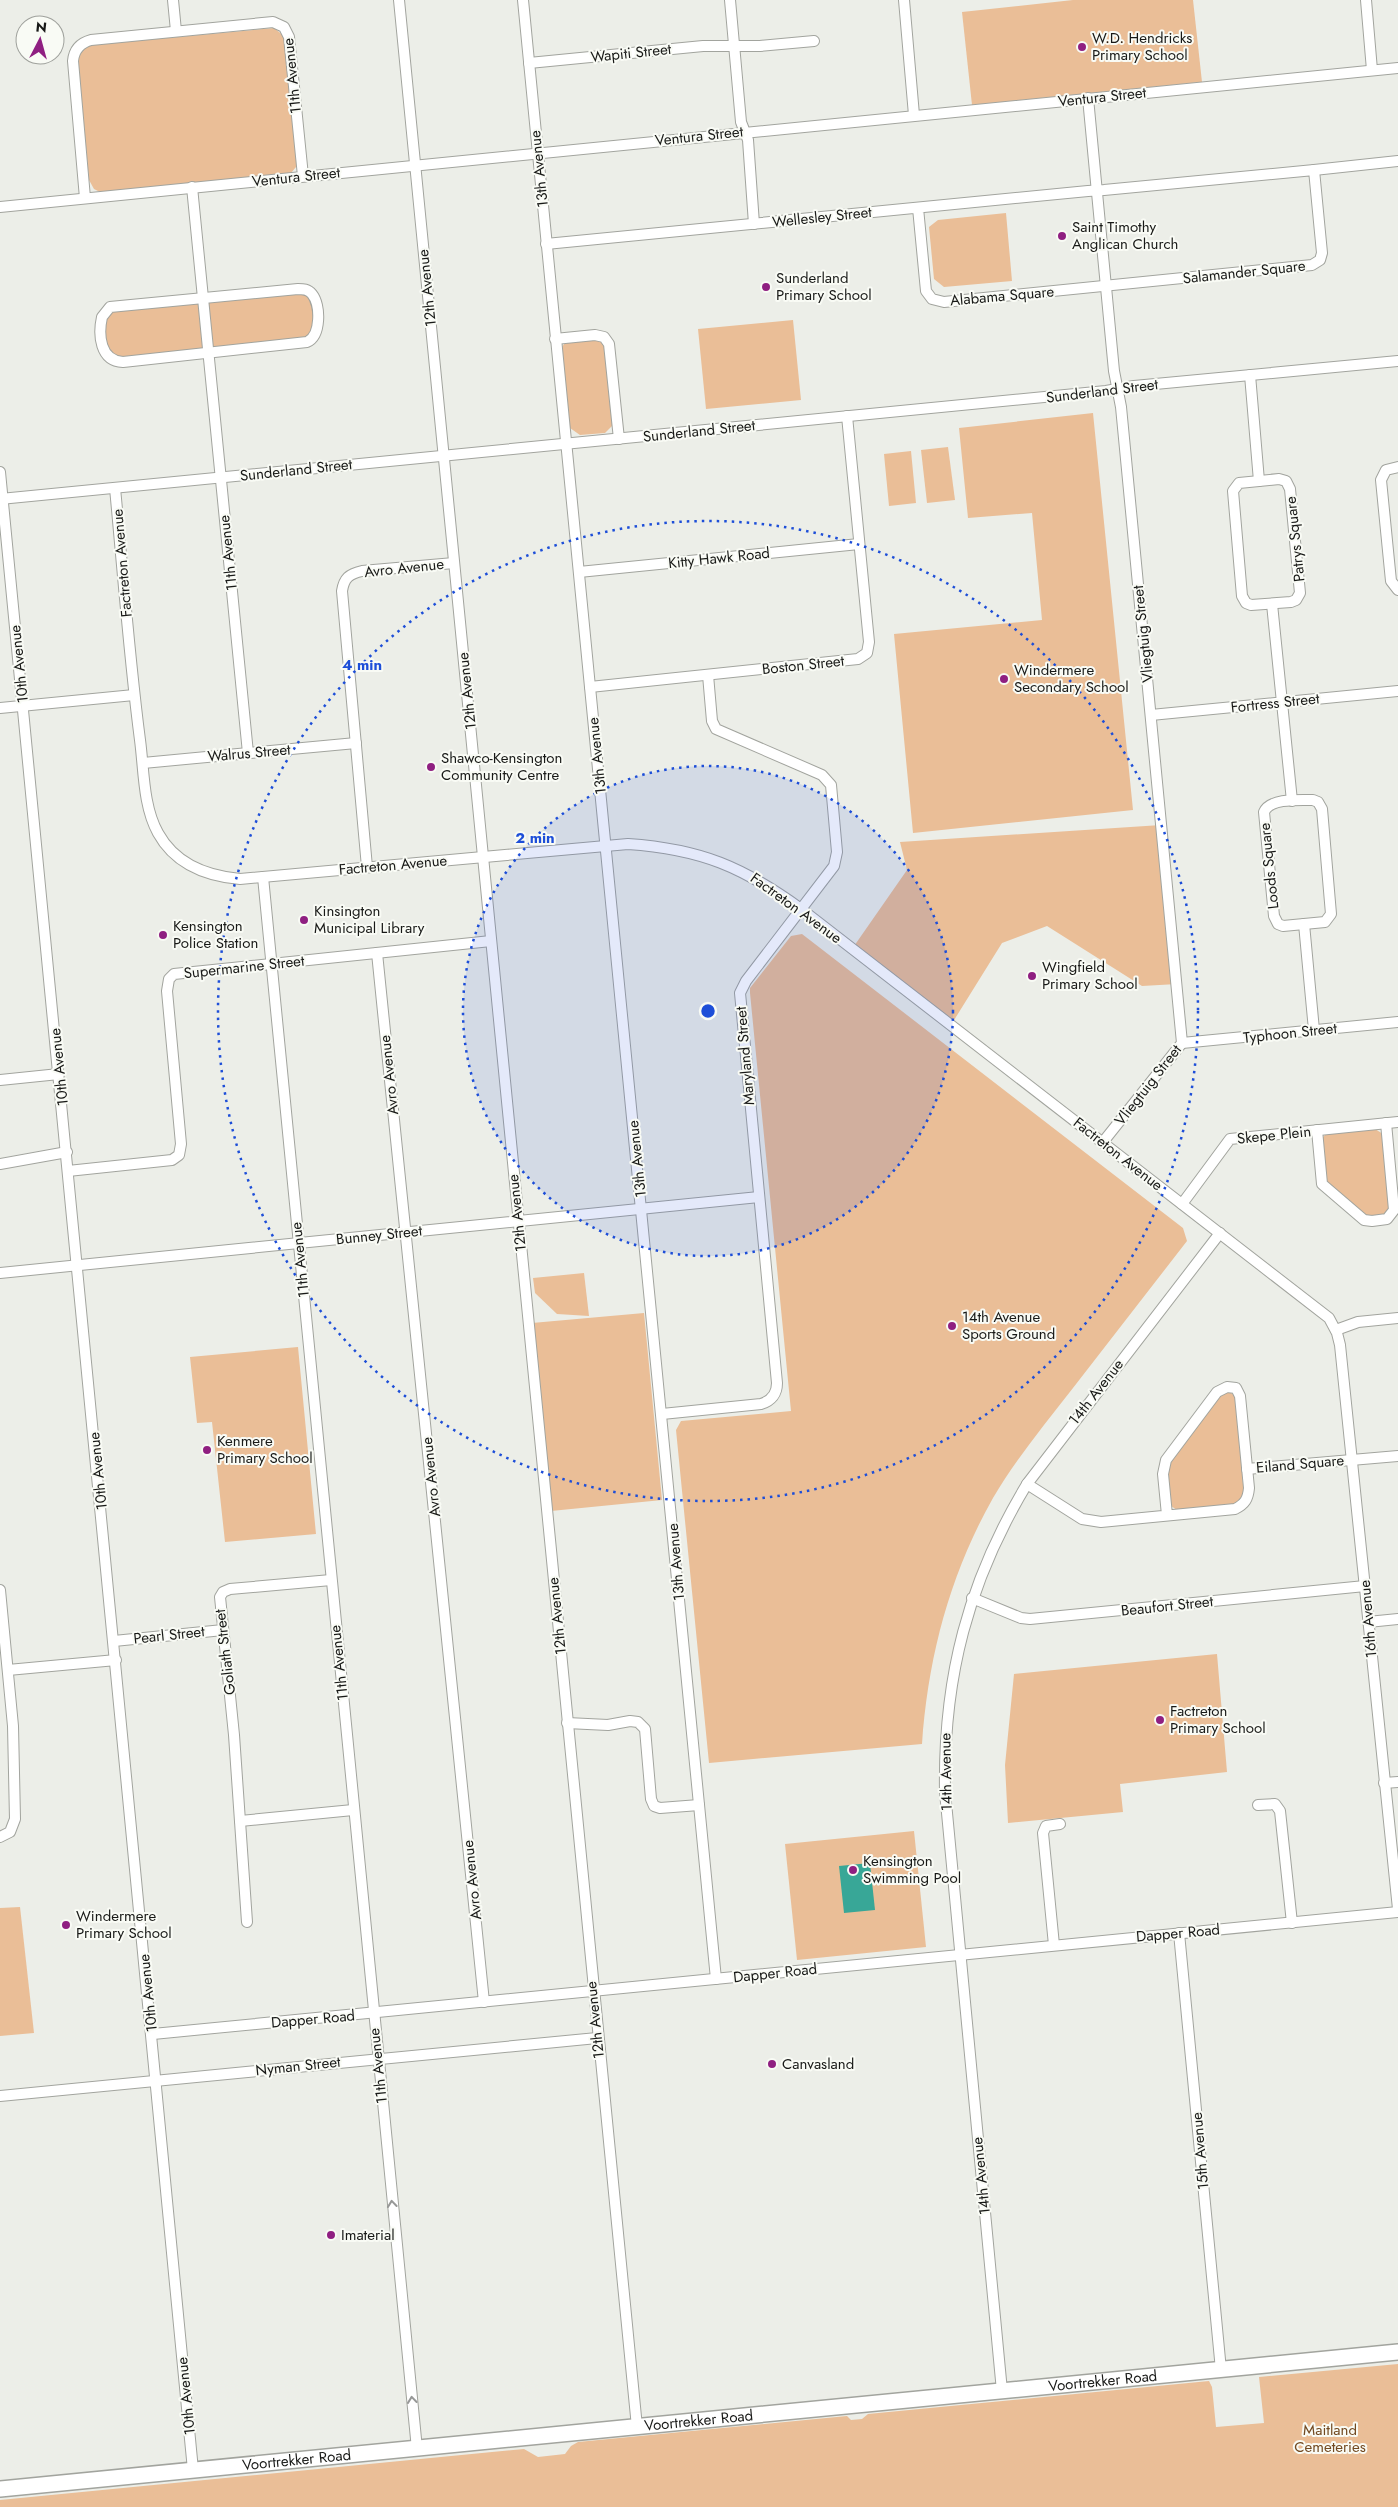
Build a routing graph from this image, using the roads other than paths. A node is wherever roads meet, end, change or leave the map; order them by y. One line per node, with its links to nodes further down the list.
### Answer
1 (173, 0): 7 (street)
2 (399, 0): 18 (street, 12th Avenue)
3 (523, 0): 10 (street, 13th Avenue)
4 (730, 0): 9 (street)
5 (904, 0): 14 (street)
6 (1366, 0): 12 (street)
7 (176, 31): 20 (street, 11th Avenue); 23 (street, 11th Avenue)
8 (814, 41): 9 (street, Wapiti Street)
9 (733, 45): 10 (street, Wapiti Street); 15 (street)
10 (529, 63): 16 (street, 13th Avenue)
11 (1398, 68): 12 (street, Ventura Street)
12 (1372, 70): 13 (street, Ventura Street)
13 (1088, 98): 14 (street, Ventura Street); 22 (street, Vliegtuig Street)
14 (914, 115): 15 (street, Ventura Street)
15 (745, 132): 16 (street, Ventura Street); 26 (street)
16 (538, 152): 18 (street, Ventura Street); 27 (street, 13th Avenue)
17 (1398, 161): 19 (street)
18 (415, 165): 20 (street, Ventura Street); 38 (street, 12th Avenue)
19 (1314, 170): 22 (street); 28 (street, Salamander Square)
20 (303, 176): 21 (street, Ventura Street)
21 (192, 187): 23 (street, Ventura Street); 29 (street, 11th Avenue)
22 (1097, 191): 25 (street, Wellesley Street); 28 (street, Vliegtuig Street)
23 (85, 198): 24 (street, Ventura Street)
24 (0, 207)
25 (918, 208): 26 (street, Wellesley Street); 28 (street, Alabama Square)
26 (754, 224): 27 (street, Wellesley Street)
27 (546, 244): 30 (street, 13th Avenue)
28 (1105, 286): 34 (street, Vliegtuig Street)
29 (204, 298): 31 (street, 11th Avenue); 31 (street); 31 (street)
30 (555, 339): 36 (street); 37 (street, 13th Avenue)
31 (208, 352): 41 (street, 11th Avenue)
32 (1398, 361): 33 (street, Sunderland Street)
33 (1250, 375): 34 (street, Sunderland Street); 42 (street)
34 (1117, 389): 35 (street, Sunderland Street); 57 (street, Vliegtuig Street)
35 (847, 416): 36 (street, Sunderland Street); 45 (street, Boston Street)
36 (619, 439): 37 (street, Sunderland Street)
37 (566, 444): 38 (street, Sunderland Street); 47 (street, 13th Avenue)
38 (444, 456): 41 (street, Sunderland Street); 46 (street, 12th Avenue)
39 (1398, 467): 48 (street)
40 (0, 472): 44 (street, 10th Avenue)
41 (221, 478): 43 (street, Sunderland Street); 59 (street, 11th Avenue)
42 (1259, 481): 49 (street, Patrys Square); 49 (street, Patrys Square)
43 (116, 488): 44 (street, Sunderland Street); 53 (street, Factreton Avenue)
44 (1, 499): 55 (street, 10th Avenue)
45 (859, 544): 47 (street, Kitty Hawk Road); 50 (street, Boston Street)
46 (454, 563): 58 (street, Avro Avenue); 63 (street, 12th Avenue)
47 (579, 572): 51 (street, 13th Avenue)
48 (1398, 590)
49 (1272, 604): 54 (street)
50 (708, 675): 51 (street, Boston Street); 66 (street, Maryland Street)
51 (590, 687): 62 (street, 13th Avenue)
52 (1398, 691): 54 (street, Fortress Street)
53 (134, 695): 55 (street); 60 (street, Factreton Avenue)
54 (1282, 702): 57 (street, Fortress Street); 61 (street)
55 (23, 706): 56 (street); 74 (street, 10th Avenue)
56 (0, 708)
57 (1151, 715): 73 (street, Vliegtuig Street)
58 (356, 743): 59 (street, Walrus Street); 64 (street, Avro Avenue)
59 (248, 753): 60 (street, Walrus Street)
60 (143, 763): 65 (street, Factreton Avenue)
61 (1292, 801): 67 (street, Loods Square); 67 (street, Loods Square)
62 (606, 845): 63 (street, Factreton Avenue); 66 (street, Factreton Avenue); 85 (street, 13th Avenue)
63 (484, 856): 64 (street, Factreton Avenue); 68 (street, 12th Avenue)
64 (367, 867): 65 (street, Factreton Avenue)
65 (263, 876): 70 (street, 11th Avenue)
66 (801, 909): 79 (street, Factreton Avenue); 83 (street, Maryland Street)
67 (1304, 924): 72 (street)
68 (491, 941): 69 (street, Supermarine Street); 86 (street, 12th Avenue)
69 (377, 953): 70 (street, Supermarine Street); 87 (street, Avro Avenue)
70 (271, 964): 82 (street, Supermarine Street); 89 (street, 11th Avenue)
71 (1398, 1022): 72 (street, Typhoon Street)
72 (1314, 1030): 73 (street, Typhoon Street)
73 (1182, 1043): 79 (street, Vliegtuig Street)
74 (59, 1074): 75 (street); 80 (street, 10th Avenue)
75 (0, 1080)
76 (1398, 1122): 77 (street, Skepe Plein)
77 (1386, 1123): 78 (street, Skepe Plein); 78 (street)
78 (1317, 1130): 84 (street, Skepe Plein)
79 (1102, 1142): 84 (street, Factreton Avenue)
80 (67, 1152): 81 (street); 82 (street, 10th Avenue)
81 (0, 1164)
82 (68, 1171): 90 (street, 10th Avenue)
83 (759, 1197): 85 (street, Bunney Street); 94 (street, Maryland Street)
84 (1182, 1204): 88 (street, Factreton Avenue)
85 (642, 1209): 86 (street, Bunney Street); 94 (street, 13th Avenue)
86 (518, 1221): 87 (street, Bunney Street); 110 (street, 12th Avenue)
87 (406, 1232): 89 (street, Bunney Street); 127 (street, Avro Avenue)
88 (1220, 1233): 93 (street, Factreton Avenue); 98 (street, 14th Avenue)
89 (298, 1243): 90 (street, Bunney Street); 100 (street, 11th Avenue)
90 (78, 1265): 91 (street, Bunney Street); 107 (street, 10th Avenue)
91 (0, 1273)
92 (1398, 1318): 93 (street)
93 (1336, 1330): 96 (street, 16th Avenue)
94 (662, 1414): 113 (street, 13th Avenue)
95 (1398, 1456): 96 (street, Eiland Square)
96 (1352, 1460): 97 (street, Eiland Square); 101 (street, 16th Avenue)
97 (1247, 1469): 99 (street, Eiland Square); 99 (street, Eiland Square)
98 (1026, 1484): 99 (street, Eiland Square); 103 (street, 14th Avenue)
99 (1167, 1515)
100 (331, 1580): 106 (street, Goliath Street); 115 (street, 11th Avenue)
101 (1365, 1586): 103 (street, Beaufort Street); 105 (street, 16th Avenue)
102 (0, 1590): 109 (street)
103 (972, 1598): 124 (street, 14th Avenue)
104 (1398, 1619): 105 (street)
105 (1368, 1622): 112 (street, 16th Avenue)
106 (223, 1630): 107 (street, Pearl Street); 116 (street, Goliath Street)
107 (114, 1641): 108 (street, 10th Avenue)
108 (116, 1660): 109 (street); 129 (street, 10th Avenue)
109 (8, 1670): 118 (street)
110 (567, 1723): 113 (street); 126 (street, 12th Avenue)
111 (1398, 1782): 112 (street)
112 (1384, 1783): 119 (street, 16th Avenue)
113 (699, 1805): 125 (street, 13th Avenue)
114 (1258, 1805): 121 (street)
115 (354, 1810): 116 (street); 128 (street, 11th Avenue)
116 (240, 1821): 120 (street, Goliath Street)
117 (1060, 1824): 123 (street)
118 (0, 1837)
119 (1398, 1911): 121 (street, Dapper Road)
120 (247, 1922)
121 (1292, 1923): 122 (street, Dapper Road)
122 (1179, 1933): 123 (street, Dapper Road); 135 (street, 15th Avenue)
123 (1054, 1945): 124 (street, Dapper Road)
124 (959, 1955): 125 (street, Dapper Road); 136 (street, 14th Avenue)
125 (716, 1979): 126 (street, Dapper Road)
126 (592, 1991): 127 (street, Dapper Road); 130 (street, 12th Avenue)
127 (484, 2002): 128 (street, Dapper Road)
128 (373, 2013): 129 (street, Dapper Road); 131 (street, 11th Avenue)
129 (153, 2034): 132 (street, 10th Avenue)
130 (597, 2038): 131 (street, Nyman Street); 137 (street, 12th Avenue)
131 (378, 2058): 132 (street, Nyman Street); 138 (street, 11th Avenue, one-way to 131)
132 (156, 2081): 133 (street, Nyman Street); 139 (street, 10th Avenue)
133 (0, 2096)
134 (1398, 2352): 135 (main road, Voortrekker Road)
135 (1220, 2370): 136 (main road, Voortrekker Road)
136 (1002, 2391): 137 (main road, Voortrekker Road)
137 (637, 2427): 138 (main road, Voortrekker Road)
138 (417, 2449): 139 (main road, Voortrekker Road)
139 (194, 2470): 140 (main road, Voortrekker Road)
140 (0, 2489)

